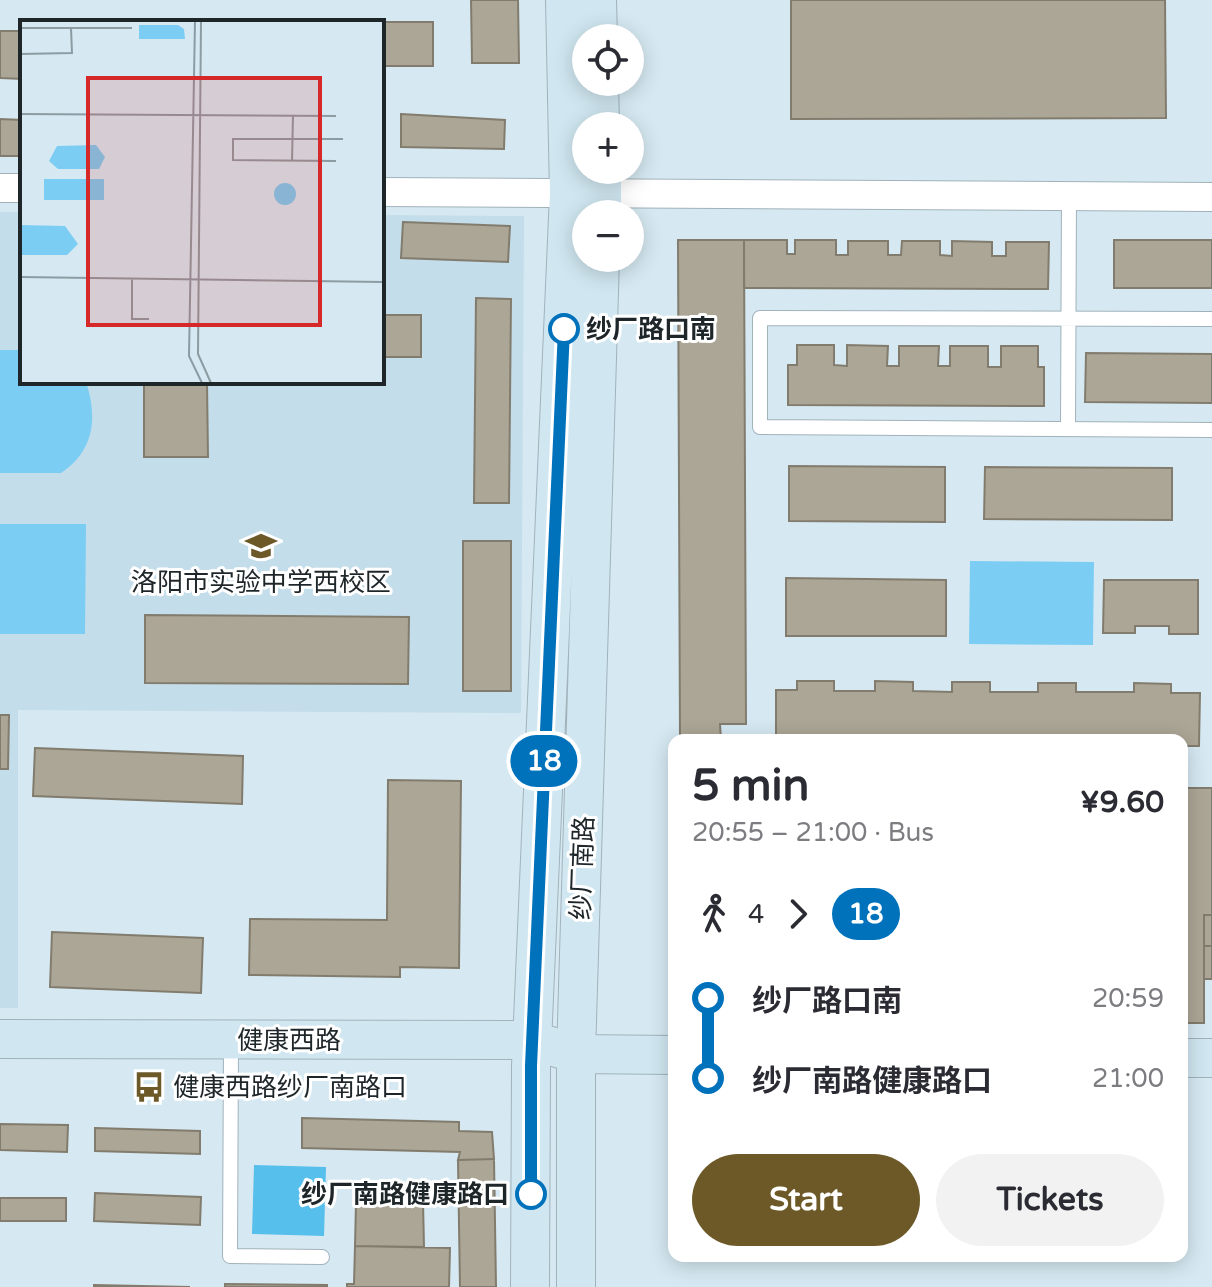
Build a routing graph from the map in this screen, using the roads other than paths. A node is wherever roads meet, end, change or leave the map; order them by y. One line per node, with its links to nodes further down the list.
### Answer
1 (565, 0): 5 (main road, 纱厂南路)
2 (597, 0): 3 (main road)
3 (598, 24)
4 (384, 192): 5 (street)
5 (594, 193): 6 (street); 15 (main road, 纱厂南路)
6 (1069, 196): 7 (street); 9 (lane)
7 (1212, 197)
8 (600, 272): 20 (main road, 纱厂南路)
9 (1069, 319): 10 (lane); 11 (lane); 11 (lane)
10 (1212, 319)
11 (1068, 429): 12 (lane)
12 (1212, 430)
13 (0, 1039): 14 (main road, 健康西路)
14 (231, 1052): 15 (main road, 健康西路); 19 (main road, 健康西路); 24 (lane)
15 (532, 1053): 20 (main road, 健康西路); 25 (main road, 纱厂南路)
16 (668, 1055): 20 (main road)
17 (1188, 1058): 18 (main road)
18 (1212, 1058)
19 (0, 1060)
20 (577, 1062): 23 (main road); 26 (main road, 纱厂南路)
21 (1188, 1065): 22 (main road)
22 (1212, 1065)
23 (668, 1068)
24 (322, 1257)
25 (530, 1287)
26 (576, 1287)

